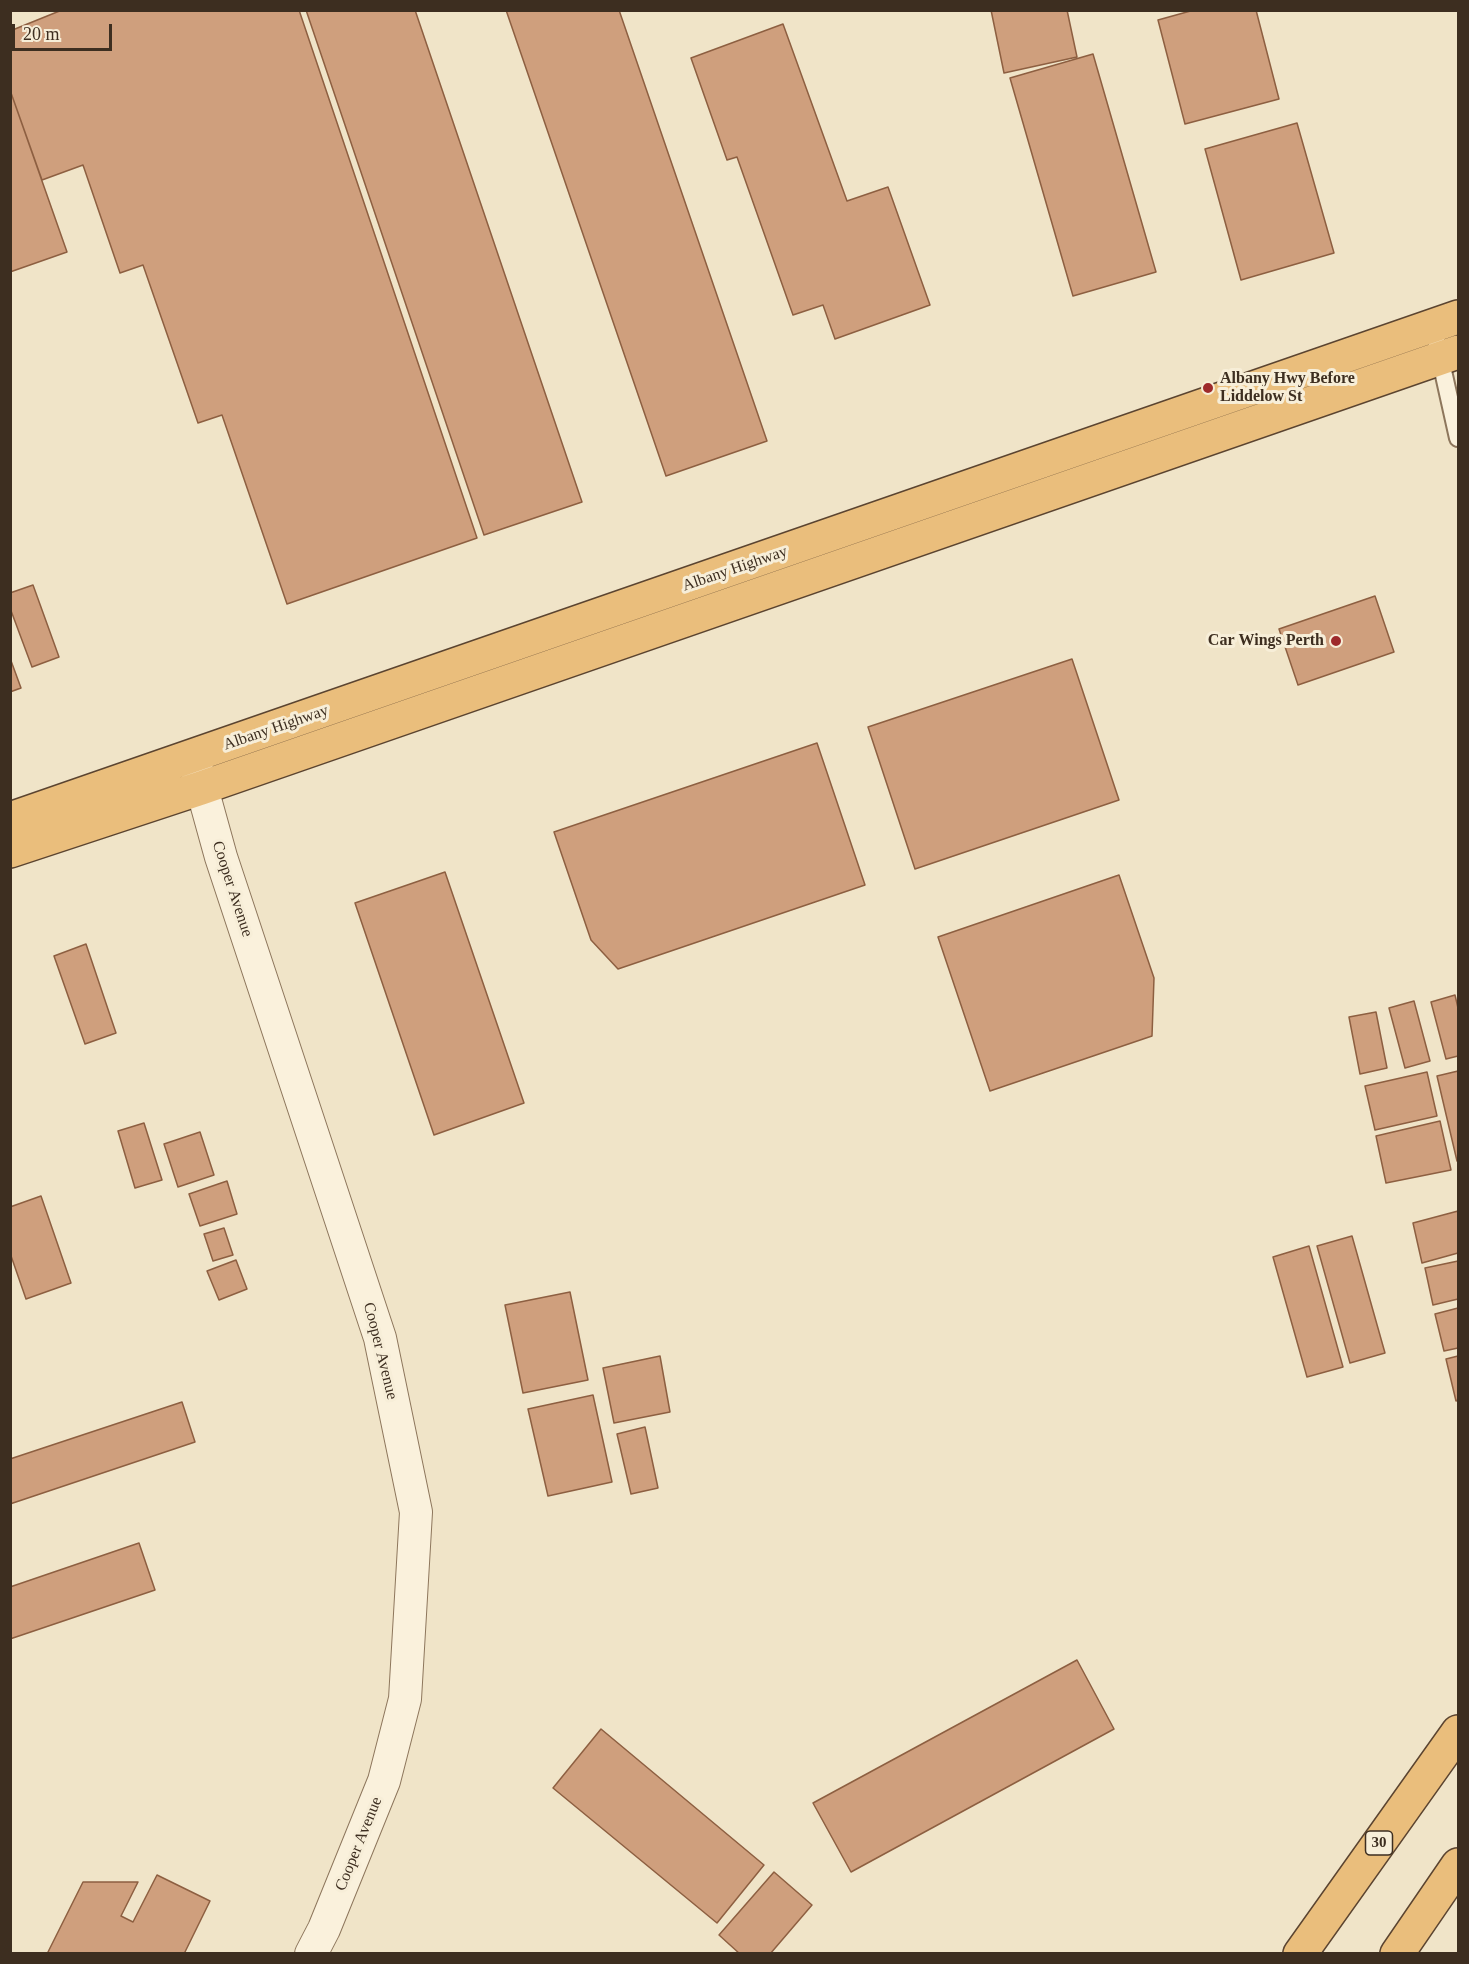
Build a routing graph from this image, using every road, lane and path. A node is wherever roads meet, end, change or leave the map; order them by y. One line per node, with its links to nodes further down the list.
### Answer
1 (1446, 322): 2 (lane); 4 (highway, Albany Highway)
2 (1450, 355): 3 (lane); 5 (highway, Albany Highway)
3 (1458, 438)
4 (193, 756): 5 (street, Cooper Avenue); 6 (highway, Albany Highway)
5 (201, 788): 7 (highway, Albany Highway); 10 (street, Cooper Avenue)
6 (10, 819)
7 (10, 851)
8 (1458, 1732): 11 (highway, 30)
9 (1458, 1865): 12 (highway)
10 (311, 1953)
11 (1300, 1953)
12 (1397, 1953)

